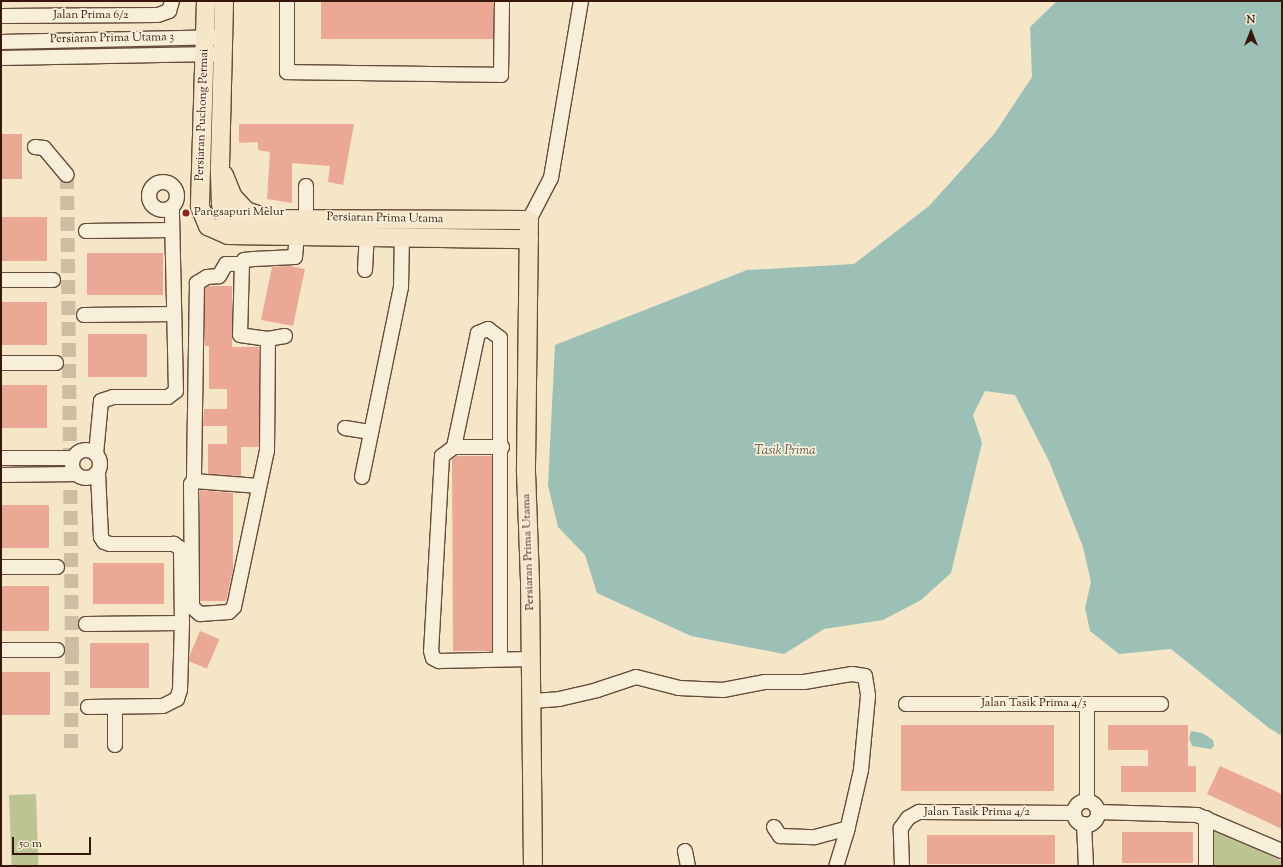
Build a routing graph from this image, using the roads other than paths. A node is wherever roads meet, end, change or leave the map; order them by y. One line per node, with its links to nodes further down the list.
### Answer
1 (172, 1): 7 (street, Jalan Prima 6/2)
2 (206, 1): 9 (main road, Persiaran Puchong Permai)
3 (224, 1): 10 (main road, Persiaran Puchong Permai)
4 (287, 1): 5 (street)
5 (502, 1)
6 (581, 1): 20 (street)
7 (1, 16)
8 (1, 42): 9 (street, Persiaran Prima Utama 3)
9 (205, 46): 10 (street, Persiaran Prima Utama 3); 11 (street, Persiaran Prima Utama 3); 21 (main road, Persiaran Puchong Permai)
10 (223, 46): 13 (main road, Persiaran Puchong Permai)
11 (1, 58)
12 (35, 147): 14 (street)
13 (220, 167): 17 (main road, Persiaran Puchong Permai); 18 (main road)
14 (67, 175)
15 (306, 186): 19 (street)
16 (172, 208): 22 (street)
17 (224, 215): 18 (main road, Persiaran Prima Utama); 21 (main road)
18 (265, 218): 19 (main road, Persiaran Prima Utama)
19 (301, 218): 20 (main road, Persiaran Prima Utama); 24 (main road)
20 (529, 220): 27 (main road, Persiaran Prima Utama)
21 (208, 226): 24 (main road, Persiaran Prima Utama)
22 (172, 230): 23 (street); 32 (street)
23 (86, 231)
24 (297, 236): 25 (main road, Persiaran Prima Utama); 28 (street)
25 (367, 236): 26 (main road, Persiaran Prima Utama); 29 (street)
26 (402, 237): 27 (main road, Persiaran Prima Utama); 39 (street)
27 (529, 239): 58 (main road, Persiaran Prima Utama)
28 (242, 264): 35 (street); 49 (street)
29 (365, 270)
30 (1, 280): 31 (street)
31 (53, 280)
32 (174, 314): 33 (street); 42 (street)
33 (84, 315)
34 (285, 336): 35 (street)
35 (268, 339): 50 (street)
36 (1, 363): 37 (street)
37 (56, 363)
38 (345, 428): 39 (street)
39 (371, 432): 48 (street)
40 (454, 447): 41 (street); 41 (street); 57 (street)
41 (502, 447): 57 (street)
42 (96, 454): 44 (street); 45 (street)
43 (1, 458): 44 (street)
44 (72, 458): 46 (street)
45 (98, 473): 46 (street); 53 (street)
46 (75, 474): 47 (street)
47 (1, 475)
48 (362, 477)
49 (194, 481): 50 (street); 50 (street)
50 (259, 486)
51 (57, 566): 52 (street)
52 (1, 567)
53 (182, 623): 54 (street); 64 (street)
54 (86, 624)
55 (1, 650): 56 (street)
56 (57, 650)
57 (500, 659): 58 (street)
58 (531, 660): 59 (main road, Persiaran Prima Utama)
59 (532, 702): 72 (street); 75 (main road, Persiaran Prima Utama)
60 (906, 704): 61 (street, Jalan Tasik Prima 4/3)
61 (1087, 704): 62 (street, Jalan Tasik Prima 4/3); 66 (street)
62 (1161, 704)
63 (88, 707): 64 (street)
64 (115, 707): 65 (street)
65 (115, 745)
66 (1087, 801): 67 (street); 68 (street)
67 (1098, 812): 69 (street); 70 (street)
68 (1074, 813): 70 (street); 78 (street, Jalan Tasik Prima 4/2)
69 (1206, 818): 74 (street); 80 (street)
70 (1084, 824): 79 (street)
71 (774, 827): 72 (street)
72 (848, 828): 77 (street)
73 (685, 851): 76 (street)
74 (1282, 851)
75 (533, 866)
76 (688, 866)
77 (836, 866)
78 (902, 866)
79 (1086, 866)
80 (1206, 866)

